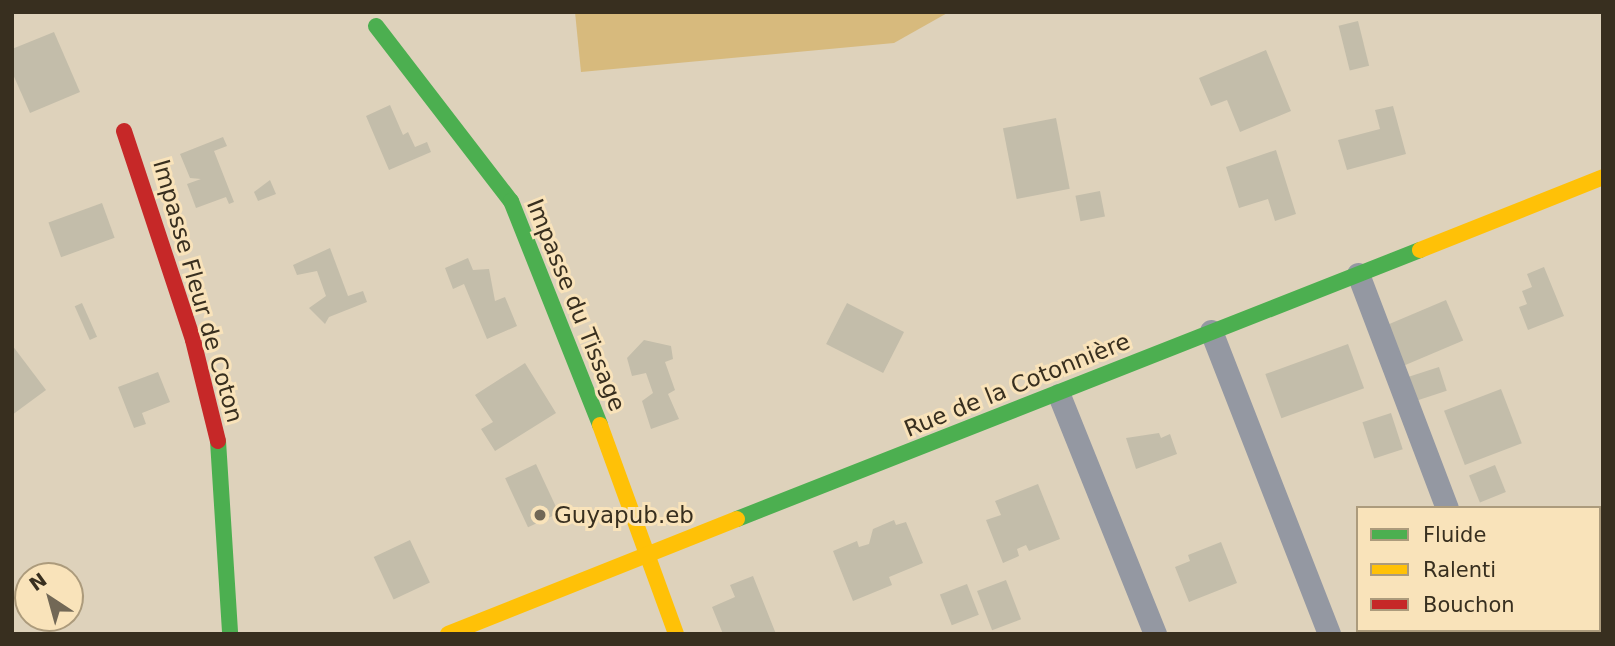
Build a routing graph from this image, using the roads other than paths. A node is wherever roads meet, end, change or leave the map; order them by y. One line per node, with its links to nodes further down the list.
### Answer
1 (376, 26): 8 (street, Impasse du Tissage)
2 (124, 131): 9 (street, Impasse Fleur de Coton)
3 (1603, 177): 4 (street, Rue de la Cotonnière)
4 (1358, 274): 5 (street, Rue de la Cotonnière); 7 (street)
5 (1211, 331): 6 (street, Rue de la Cotonnière); 13 (street)
6 (1059, 395): 8 (street, Rue de la Cotonnière); 12 (street)
7 (1446, 506)
8 (645, 555): 10 (street, Rue de la Cotonnière); 11 (street, Impasse du Tissage)
9 (230, 634)
10 (448, 634)
11 (676, 634)
12 (1155, 634)
13 (1329, 634)

